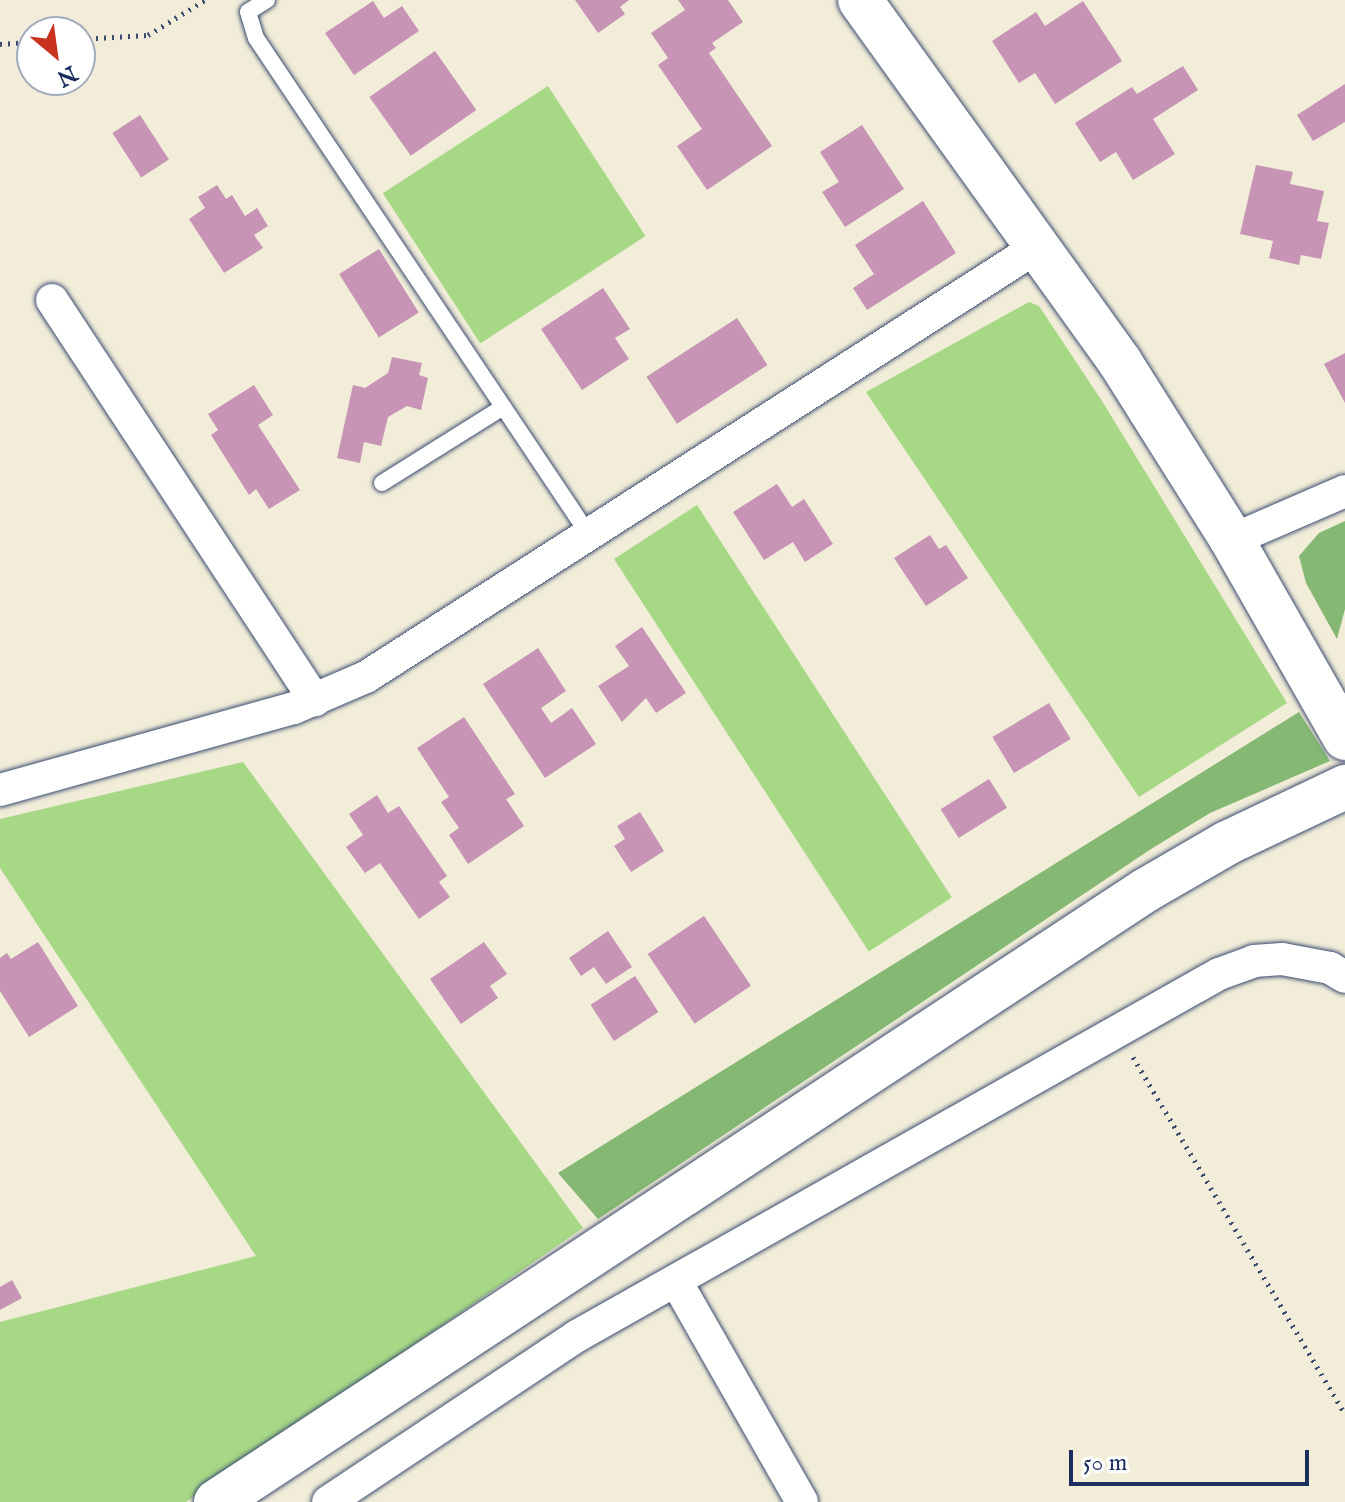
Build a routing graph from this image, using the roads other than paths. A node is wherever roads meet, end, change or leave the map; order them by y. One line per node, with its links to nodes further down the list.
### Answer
1 (267, 0): 5 (lane)
2 (860, 0): 3 (main road)
3 (1039, 246): 8 (street); 9 (main road)
4 (52, 300): 10 (street)
5 (503, 407): 6 (lane); 8 (lane)
6 (382, 483)
7 (1345, 491): 9 (street)
8 (589, 535): 10 (street)
9 (1232, 540): 11 (main road)
10 (315, 700): 13 (street)
11 (1345, 738)
12 (1345, 787): 16 (main road)
13 (0, 790)
14 (1345, 977): 15 (street)
15 (676, 1281): 17 (street); 18 (street)
16 (216, 1502)
17 (328, 1502)
18 (802, 1502)

